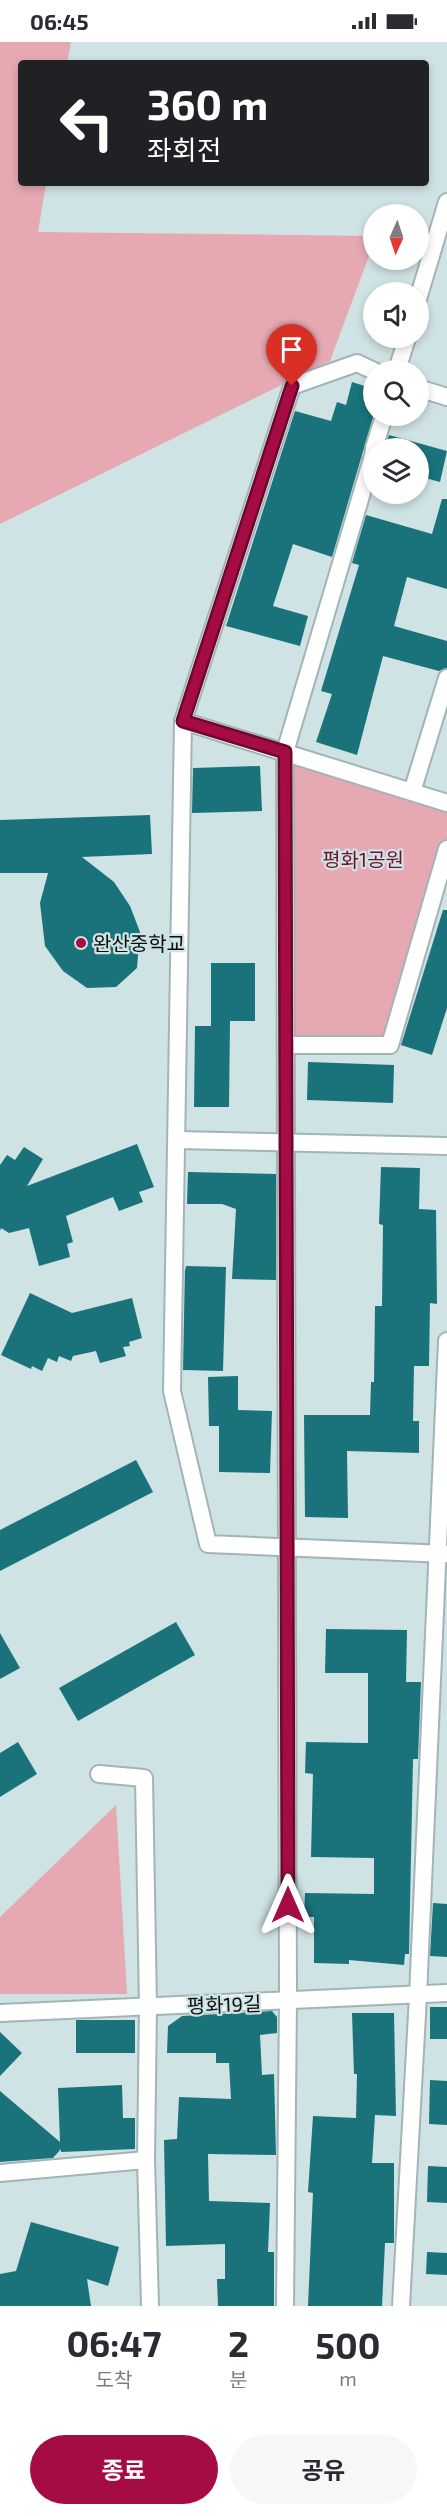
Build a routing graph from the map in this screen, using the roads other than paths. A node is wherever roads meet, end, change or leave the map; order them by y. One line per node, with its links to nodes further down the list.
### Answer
1 (447, 202): 2 (street)
2 (423, 282)
3 (363, 366): 8 (street)
4 (429, 391): 5 (street)
5 (447, 397)
6 (363, 487): 9 (street)
7 (447, 678): 10 (street)
8 (183, 721): 9 (street); 14 (street)
9 (285, 752): 10 (street); 13 (street)
10 (412, 792): 11 (street)
11 (447, 803)
12 (447, 849): 13 (street)
13 (286, 1045): 15 (street)
14 (177, 1140): 15 (street); 18 (street)
15 (286, 1141): 16 (street); 18 (street)
16 (447, 1146)
17 (447, 1341): 19 (street)
18 (286, 1547): 19 (street); 23 (street)
19 (443, 1554): 22 (street)
20 (99, 1774): 24 (street)
21 (447, 1993): 22 (street, 평화19길)
22 (418, 1996): 23 (street, 평화19길); 30 (street)
23 (288, 2001): 24 (street, 평화19길); 29 (street)
24 (148, 2007): 25 (street, 평화19길); 26 (street)
25 (0, 2013)
26 (146, 2160): 27 (street); 28 (street)
27 (0, 2173)
28 (150, 2306)
29 (285, 2306)
30 (401, 2306)

